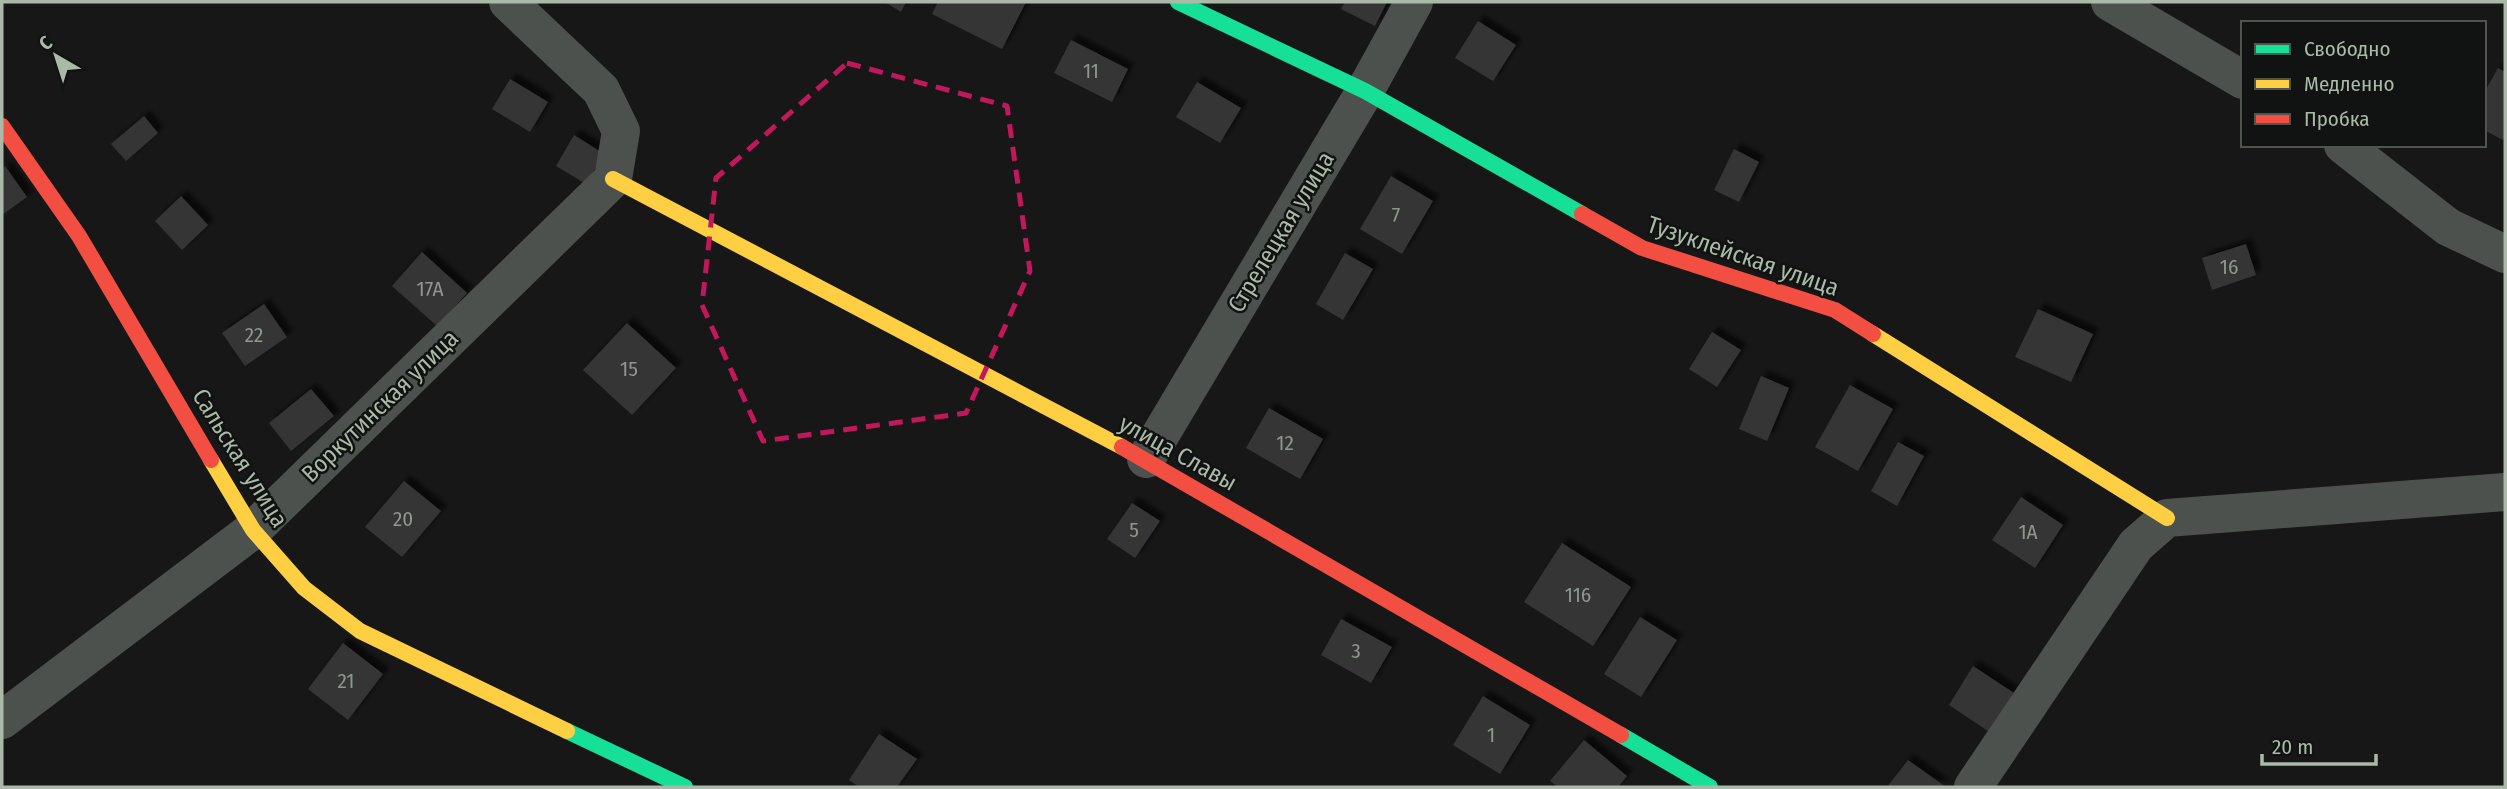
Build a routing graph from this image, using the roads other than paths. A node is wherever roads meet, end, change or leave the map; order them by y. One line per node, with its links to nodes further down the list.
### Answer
1 (508, 2): 9 (street)
2 (1178, 2): 6 (street, Тузуклейская улица)
3 (1414, 2): 6 (street, Стрелецкая улица)
4 (2110, 2): 5 (street)
5 (2241, 79)
6 (1365, 91): 11 (street, Стрелецкая улица); 13 (street, Тузуклейская улица)
7 (2, 126): 14 (street, Сальская улица)
8 (2346, 147): 10 (street)
9 (613, 180): 11 (street, улица Славы); 14 (street, Воркутинская улица)
10 (2505, 254)
11 (1146, 460): 17 (street, улица Славы)
12 (2505, 492): 13 (street)
13 (2167, 518): 18 (street)
14 (253, 530): 15 (street, Воркутинская улица); 16 (street, Сальская улица)
15 (2, 720)
16 (685, 787)
17 (1710, 787)
18 (1973, 787)

